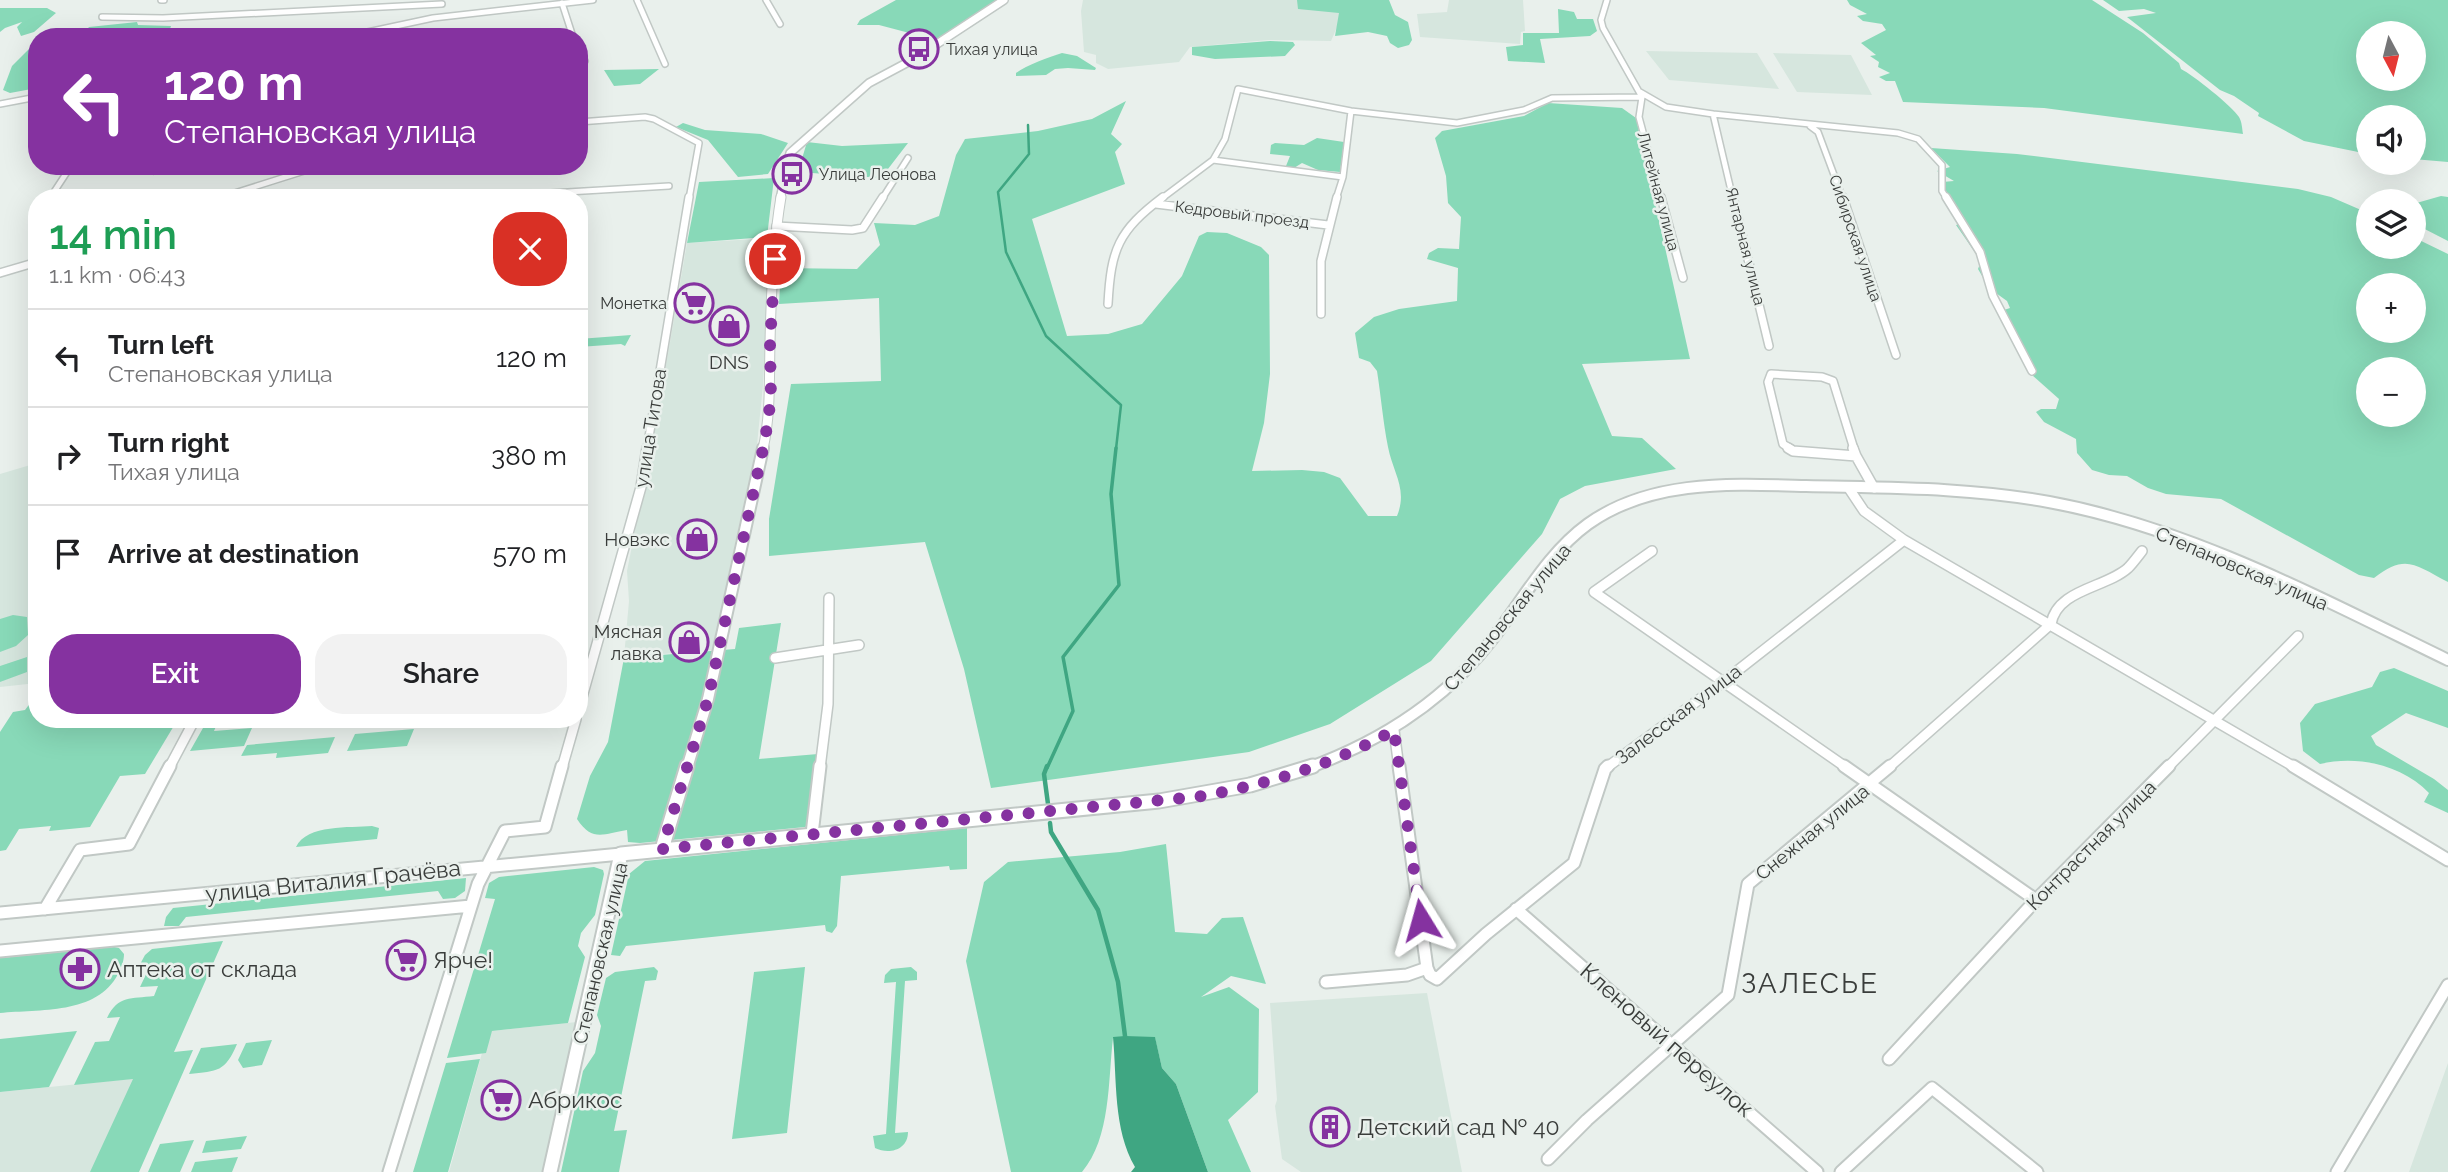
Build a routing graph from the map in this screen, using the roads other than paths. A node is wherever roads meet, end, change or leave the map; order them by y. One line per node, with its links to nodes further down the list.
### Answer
1 (593, 0): 7 (street)
2 (637, 0): 13 (street)
3 (766, 0): 10 (street)
4 (1004, 0): 30 (street)
5 (1607, 0): 14 (street)
6 (443, 2): 8 (street); 9 (street)
7 (562, 3): 9 (street); 12 (street)
8 (102, 17)
9 (433, 18): 11 (street)
10 (780, 24)
11 (386, 28)
12 (570, 28)
13 (665, 64)
14 (1639, 94): 17 (street); 18 (street); 33 (street, Литейная улица)
15 (28, 99): 16 (street)
16 (0, 104)
17 (1351, 111): 22 (street); 24 (street)
18 (1713, 114): 20 (street); 36 (street, Янтарная улица)
19 (588, 121): 52 (street, улица Титова)
20 (1808, 125): 37 (street, Сибирская улица); 38 (street)
21 (908, 158): 30 (street)
22 (1213, 160): 24 (street); 28 (street)
23 (292, 175): 26 (street)
24 (1343, 177): 29 (street)
25 (669, 186): 27 (street)
26 (247, 189)
27 (588, 191)
28 (1156, 204): 29 (street, Кедровый проезд); 34 (street)
29 (1328, 225): 35 (street)
30 (776, 226): 60 (street)
31 (28, 265): 32 (street)
32 (0, 273)
33 (1683, 278)
34 (1108, 304)
35 (1321, 314)
36 (1769, 346)
37 (1896, 355)
38 (2032, 371)
39 (1856, 456): 39 (street); 41 (street)
40 (1848, 487): 41 (street, Степановская улица); 42 (street); 57 (street, Степановская улица)
41 (1874, 488): 51 (street, Степановская улица)
42 (1904, 540): 46 (street); 53 (street, Залесская улица)
43 (1652, 551): 53 (street)
44 (2142, 551): 46 (street, Снежная улица)
45 (829, 598): 49 (street)
46 (2051, 624): 54 (street); 58 (street, Снежная улица)
47 (2298, 635): 54 (street, Контрастная улица)
48 (859, 645): 49 (street)
49 (827, 652): 50 (street); 59 (street)
50 (775, 658)
51 (2448, 660)
52 (588, 676)
53 (1723, 682): 58 (street); 67 (street, Залесская улица)
54 (2215, 719): 62 (street); 64 (street, Контрастная улица)
55 (190, 728): 66 (street)
56 (573, 728): 63 (street)
57 (1394, 730): 59 (street, Степановская улица); 70 (street)
58 (1869, 785): 64 (street); 73 (street, Снежная улица)
59 (812, 834): 60 (street, Степановская улица)
60 (662, 849): 61 (street, Степановская улица)
61 (621, 853): 63 (street, улица Виталия Грачёва); 77 (street, Степановская улица)
62 (2448, 860)
63 (487, 867): 65 (street); 66 (street, улица Виталия Грачёва)
64 (2036, 900): 74 (street, Контрастная улица)
65 (471, 906): 69 (street); 76 (street)
66 (45, 909): 68 (street, улица Виталия Грачёва)
67 (1516, 909): 70 (street, Залесская улица); 73 (street, Кленовый переулок)
68 (0, 913)
69 (0, 951)
70 (1427, 968): 71 (street)
71 (1326, 982)
72 (2448, 985): 81 (street)
73 (1672, 1043): 75 (street, Снежная улица); 78 (street, Кленовый переулок)
74 (1889, 1059)
75 (1548, 1159)
76 (389, 1172)
77 (550, 1172)
78 (1817, 1172)
79 (1841, 1172): 80 (street)
80 (2037, 1172)
81 (2337, 1172)

